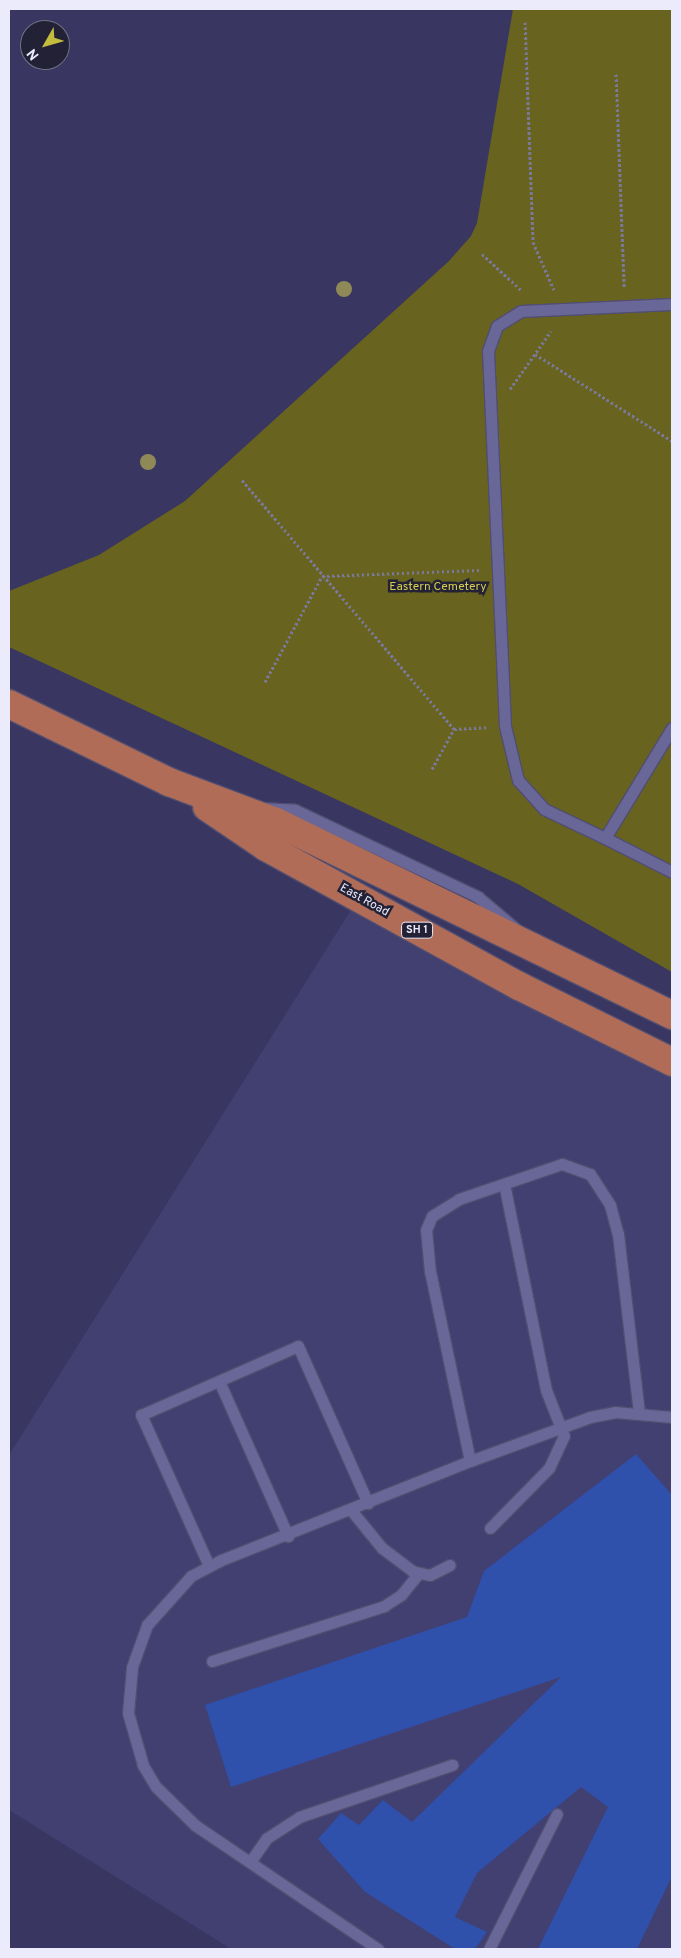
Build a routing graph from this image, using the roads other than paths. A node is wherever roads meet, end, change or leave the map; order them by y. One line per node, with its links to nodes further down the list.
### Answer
1 (672, 304): 5 (lane)
2 (9, 704): 4 (highway, East Road / SH 1)
3 (672, 728): 5 (lane)
4 (169, 782): 7 (highway, East Road / SH 1); 8 (highway, East Road / SH 1)
5 (605, 838): 6 (lane)
6 (672, 872)
7 (672, 1016)
8 (672, 1062)
9 (504, 1184): 11 (lane); 13 (lane); 14 (lane)
10 (219, 1381): 15 (lane); 18 (lane); 20 (lane)
11 (639, 1412): 12 (lane); 13 (lane)
12 (672, 1416)
13 (560, 1426): 14 (lane); 17 (lane)
14 (470, 1461): 15 (lane)
15 (368, 1503): 16 (lane)
16 (351, 1510): 18 (lane); 21 (lane)
17 (490, 1528)
18 (288, 1536): 20 (lane)
19 (450, 1565): 21 (lane)
20 (209, 1566): 25 (lane)
21 (418, 1574): 22 (lane)
22 (212, 1661)
23 (452, 1765): 25 (lane)
24 (557, 1814): 27 (lane)
25 (250, 1862): 26 (lane)
26 (378, 1949)
27 (489, 1949)

